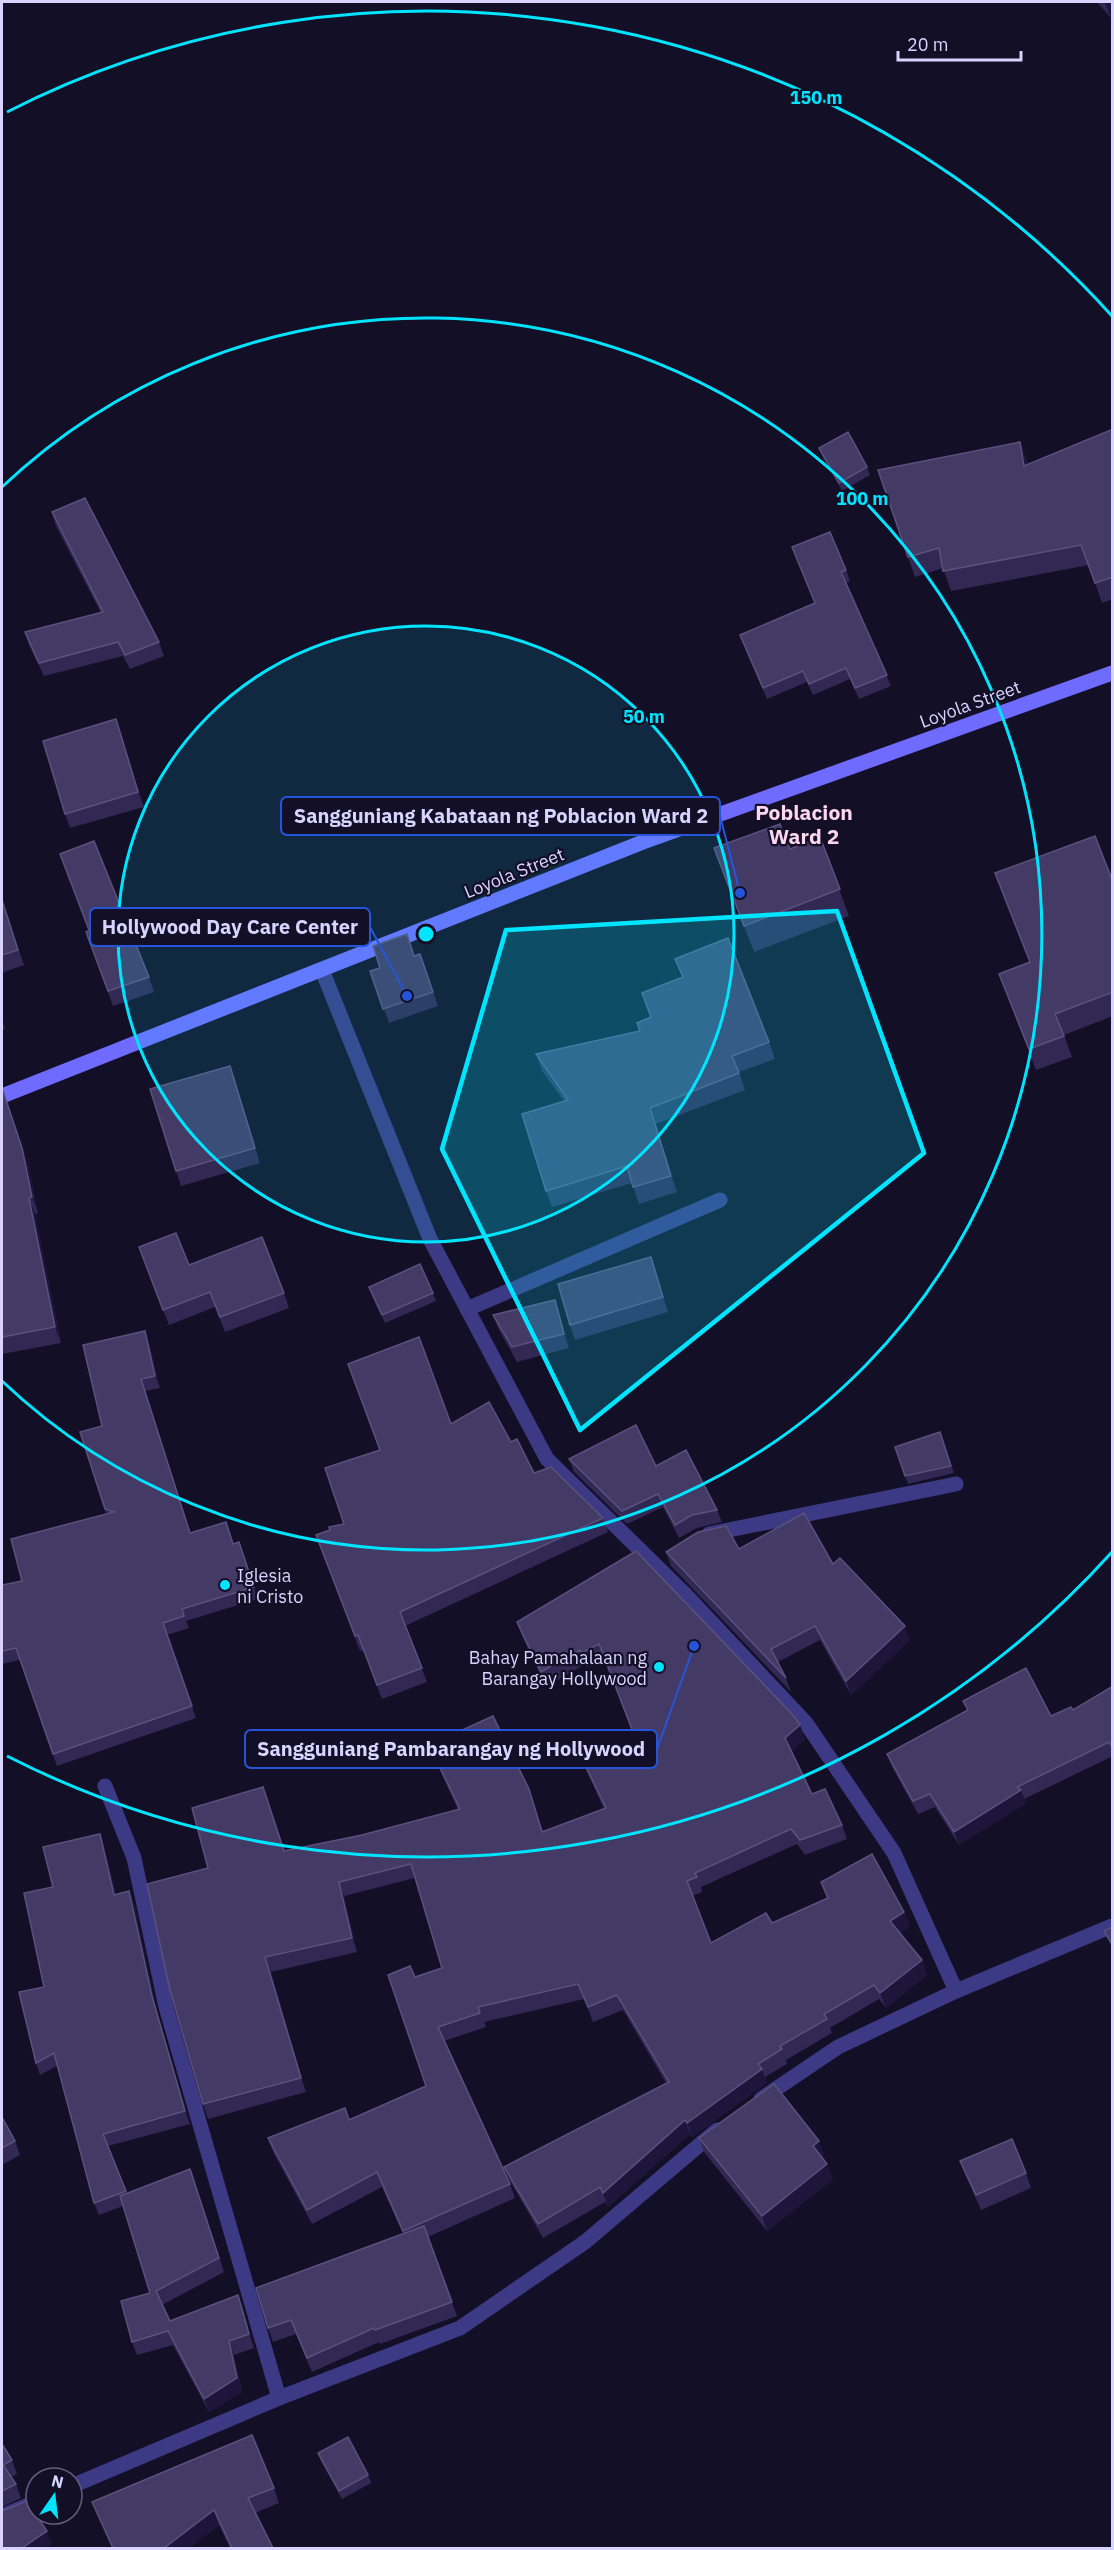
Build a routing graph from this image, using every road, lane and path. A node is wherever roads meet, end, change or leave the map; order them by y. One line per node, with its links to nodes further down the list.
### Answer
1 (1113, 673): 2 (street, Loyola Street)
2 (322, 970): 3 (street, Loyola Street); 5 (street)
3 (2, 1096)
4 (720, 1200): 5 (street)
5 (466, 1309): 9 (street)
6 (956, 1484): 7 (street)
7 (690, 1542)
8 (673, 1554): 9 (street)
9 (655, 1565): 12 (street)
10 (105, 1786): 15 (street)
11 (1113, 1926): 12 (street)
12 (956, 1991): 13 (street)
13 (752, 2105)
14 (733, 2118): 15 (street)
15 (279, 2398): 16 (street)
16 (84, 2481)
17 (24, 2507): 18 (street)
18 (2, 2516)

